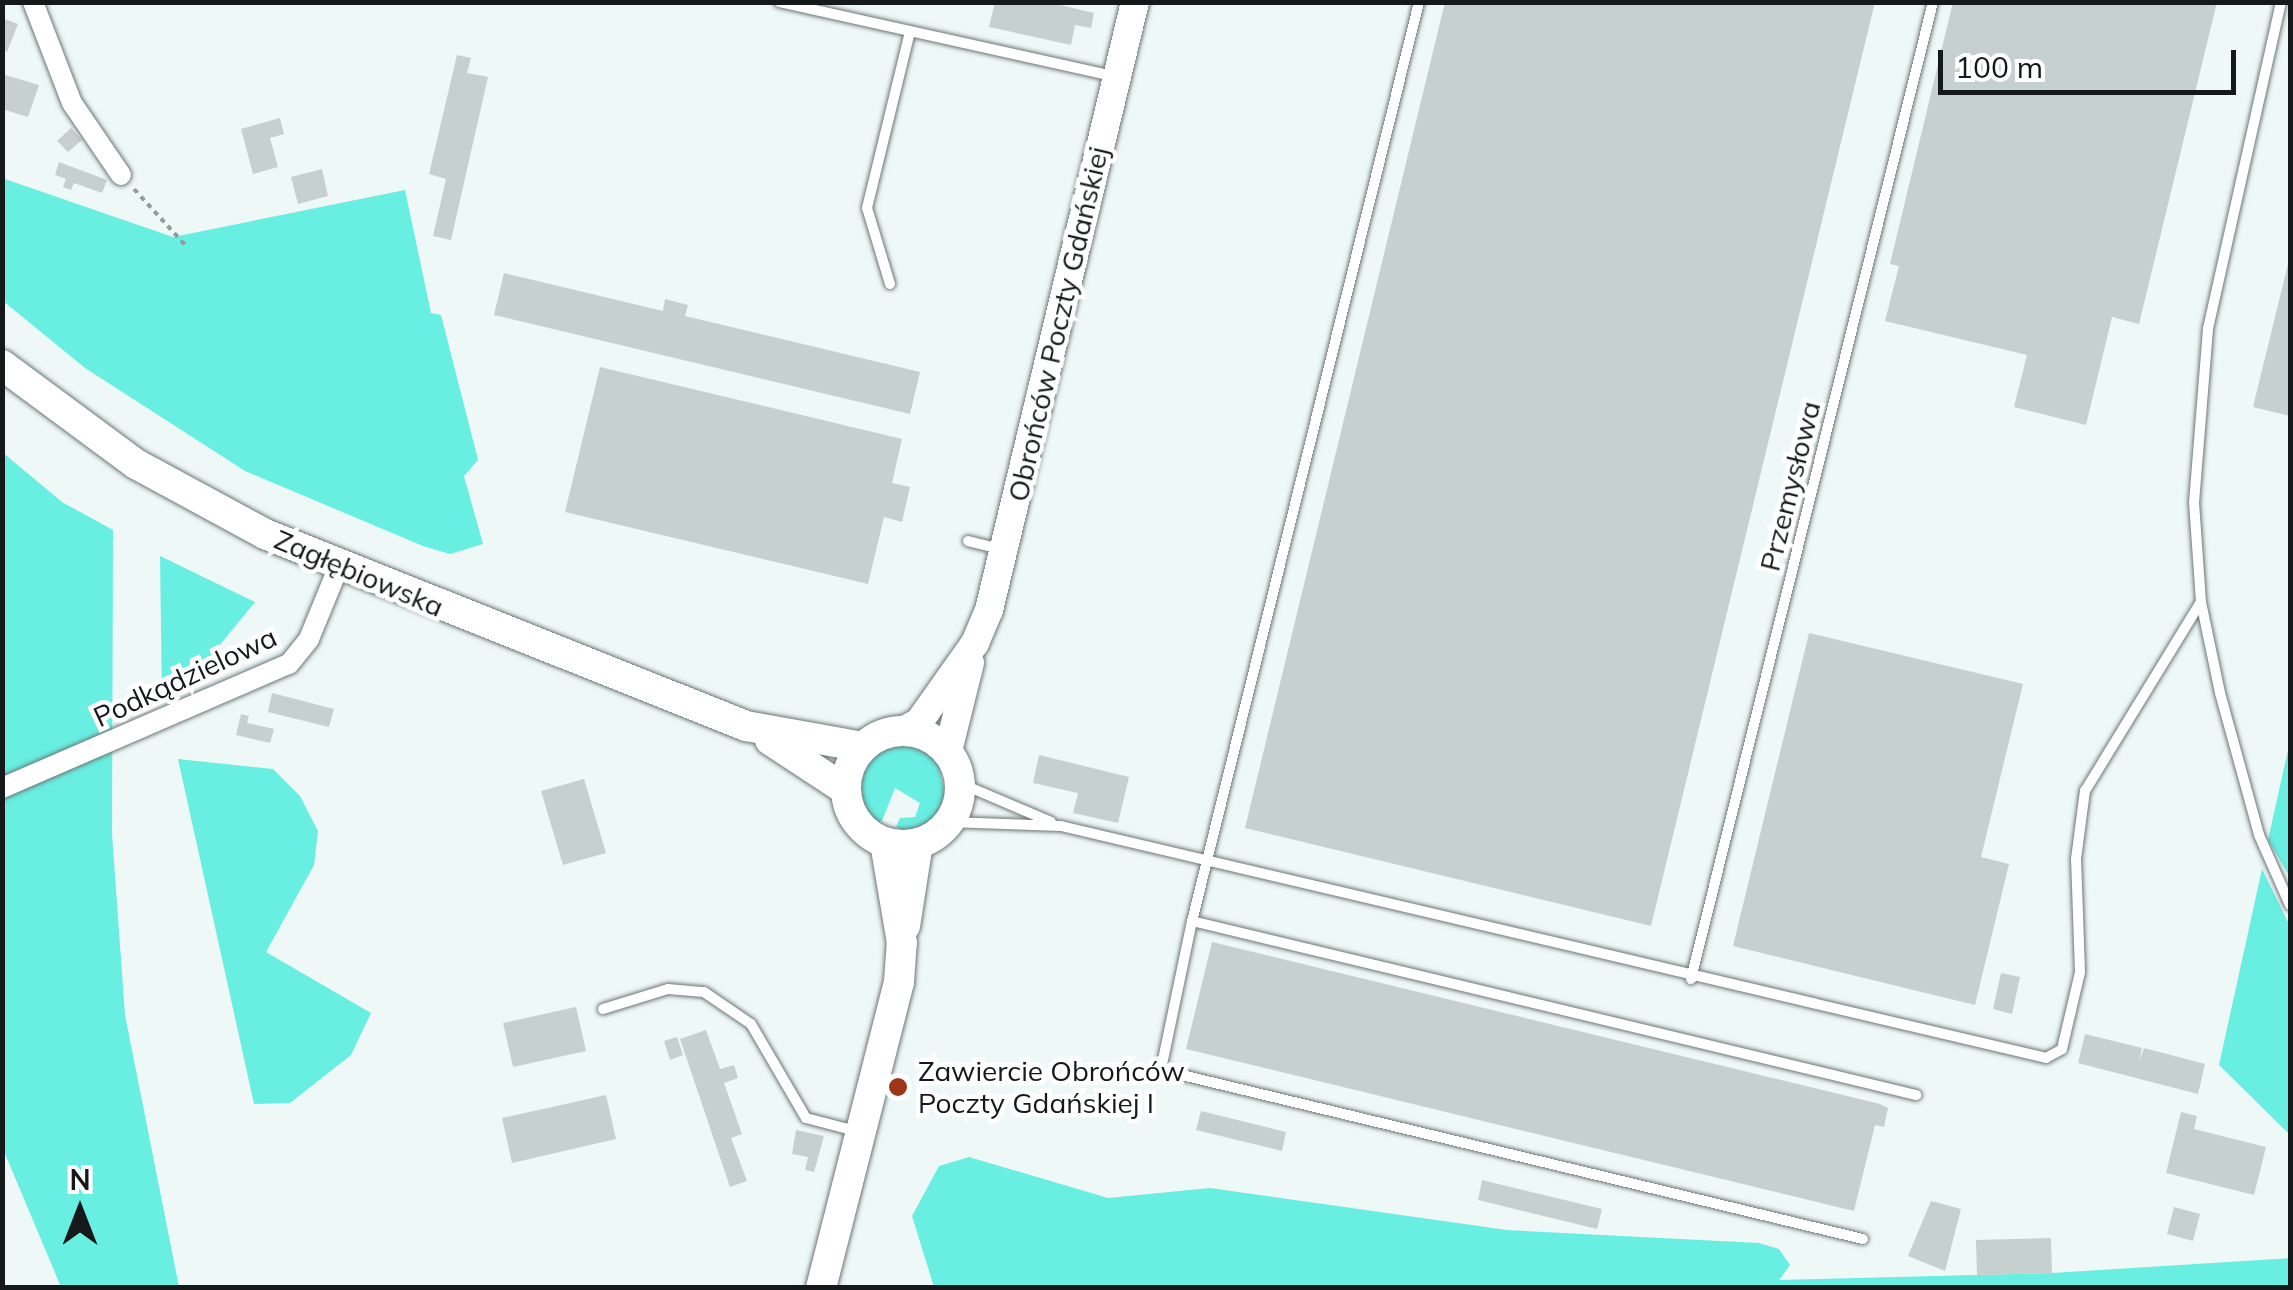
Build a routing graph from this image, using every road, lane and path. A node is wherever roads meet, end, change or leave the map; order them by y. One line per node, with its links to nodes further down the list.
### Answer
1 (33, 2): 9 (street)
2 (779, 2): 7 (lane)
3 (1135, 2): 8 (street, Obrońców Poczty Gdańskiej)
4 (1419, 2): 28 (lane)
5 (1933, 2): 33 (lane, Przemysłowa)
6 (2281, 2): 16 (lane)
7 (910, 32): 8 (lane); 11 (lane)
8 (1117, 77): 14 (street, Obrońców Poczty Gdańskiej)
9 (121, 174): 10 (path)
10 (186, 246)
11 (890, 284)
12 (2, 365): 15 (main road, Zagłębiowska)
13 (968, 542): 14 (lane)
14 (1004, 550): 17 (street, Obrońców Poczty Gdańskiej)
15 (339, 566): 18 (main road, Zagłębiowska); 22 (street, Podkądzielowa)
16 (2201, 602): 29 (lane); 33 (lane)
17 (976, 643): 19 (street, Obrońców Poczty Gdańskiej); 21 (street, Obrońców Poczty Gdańskiej)
18 (746, 726): 20 (main road, Zagłębiowska); 23 (main road, Zagłębiowska)
19 (904, 730): 20 (main road); 21 (main road)
20 (863, 746): 23 (main road)
21 (954, 764): 24 (main road); 25 (lane)
22 (2, 788)
23 (846, 790): 26 (main road)
24 (949, 822): 25 (lane); 27 (main road)
25 (1061, 826): 28 (lane)
26 (886, 842): 27 (main road); 32 (main road)
27 (918, 843): 32 (main road)
28 (1209, 861): 31 (lane); 33 (lane)
29 (2286, 884): 30 (lane)
30 (2290, 905)
31 (1192, 920): 35 (lane); 37 (lane)
32 (902, 943): 36 (main road)
33 (1691, 979)
34 (603, 1009): 36 (lane)
35 (1916, 1095)
36 (863, 1133): 38 (main road)
37 (1863, 1239)
38 (820, 1288)

